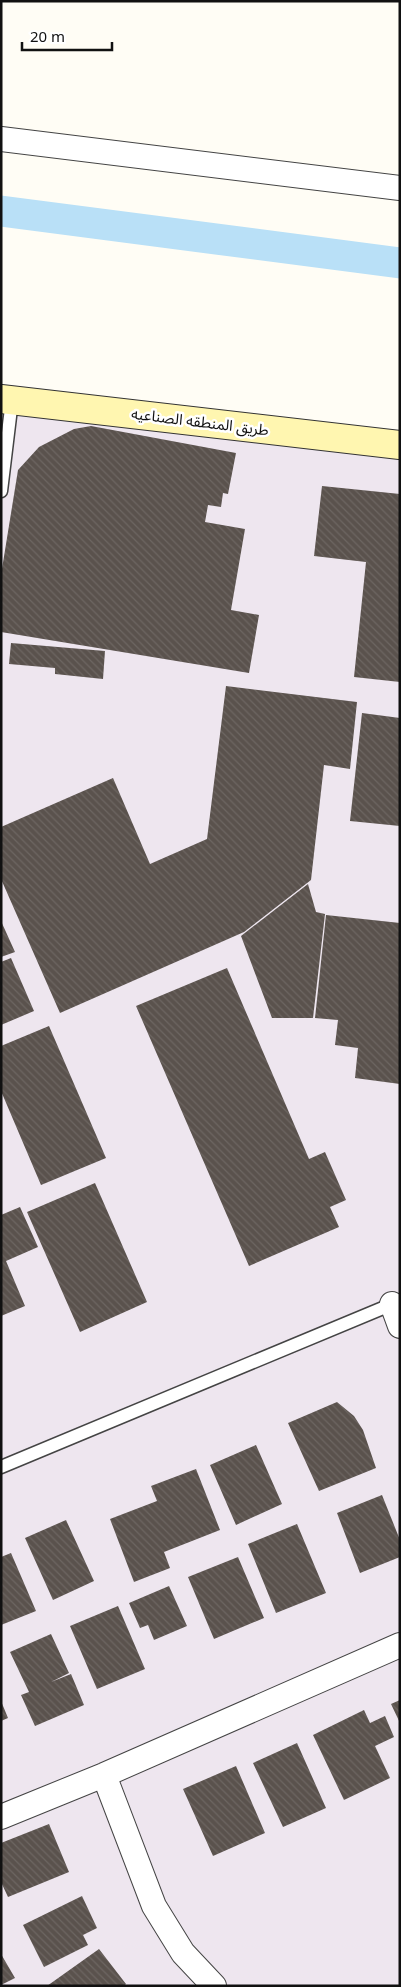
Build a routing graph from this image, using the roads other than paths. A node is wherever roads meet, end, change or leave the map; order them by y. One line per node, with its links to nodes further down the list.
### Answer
1 (1, 139): 2 (street)
2 (400, 188)
3 (7, 400): 4 (main road, طريق المنطقه الصناعيه); 5 (lane)
4 (400, 445)
5 (1, 492)
6 (397, 1310): 7 (lane)
7 (1, 1467)
8 (400, 1645): 9 (street)
9 (104, 1775): 10 (street); 11 (street)
10 (1, 1817)
11 (214, 1986)

